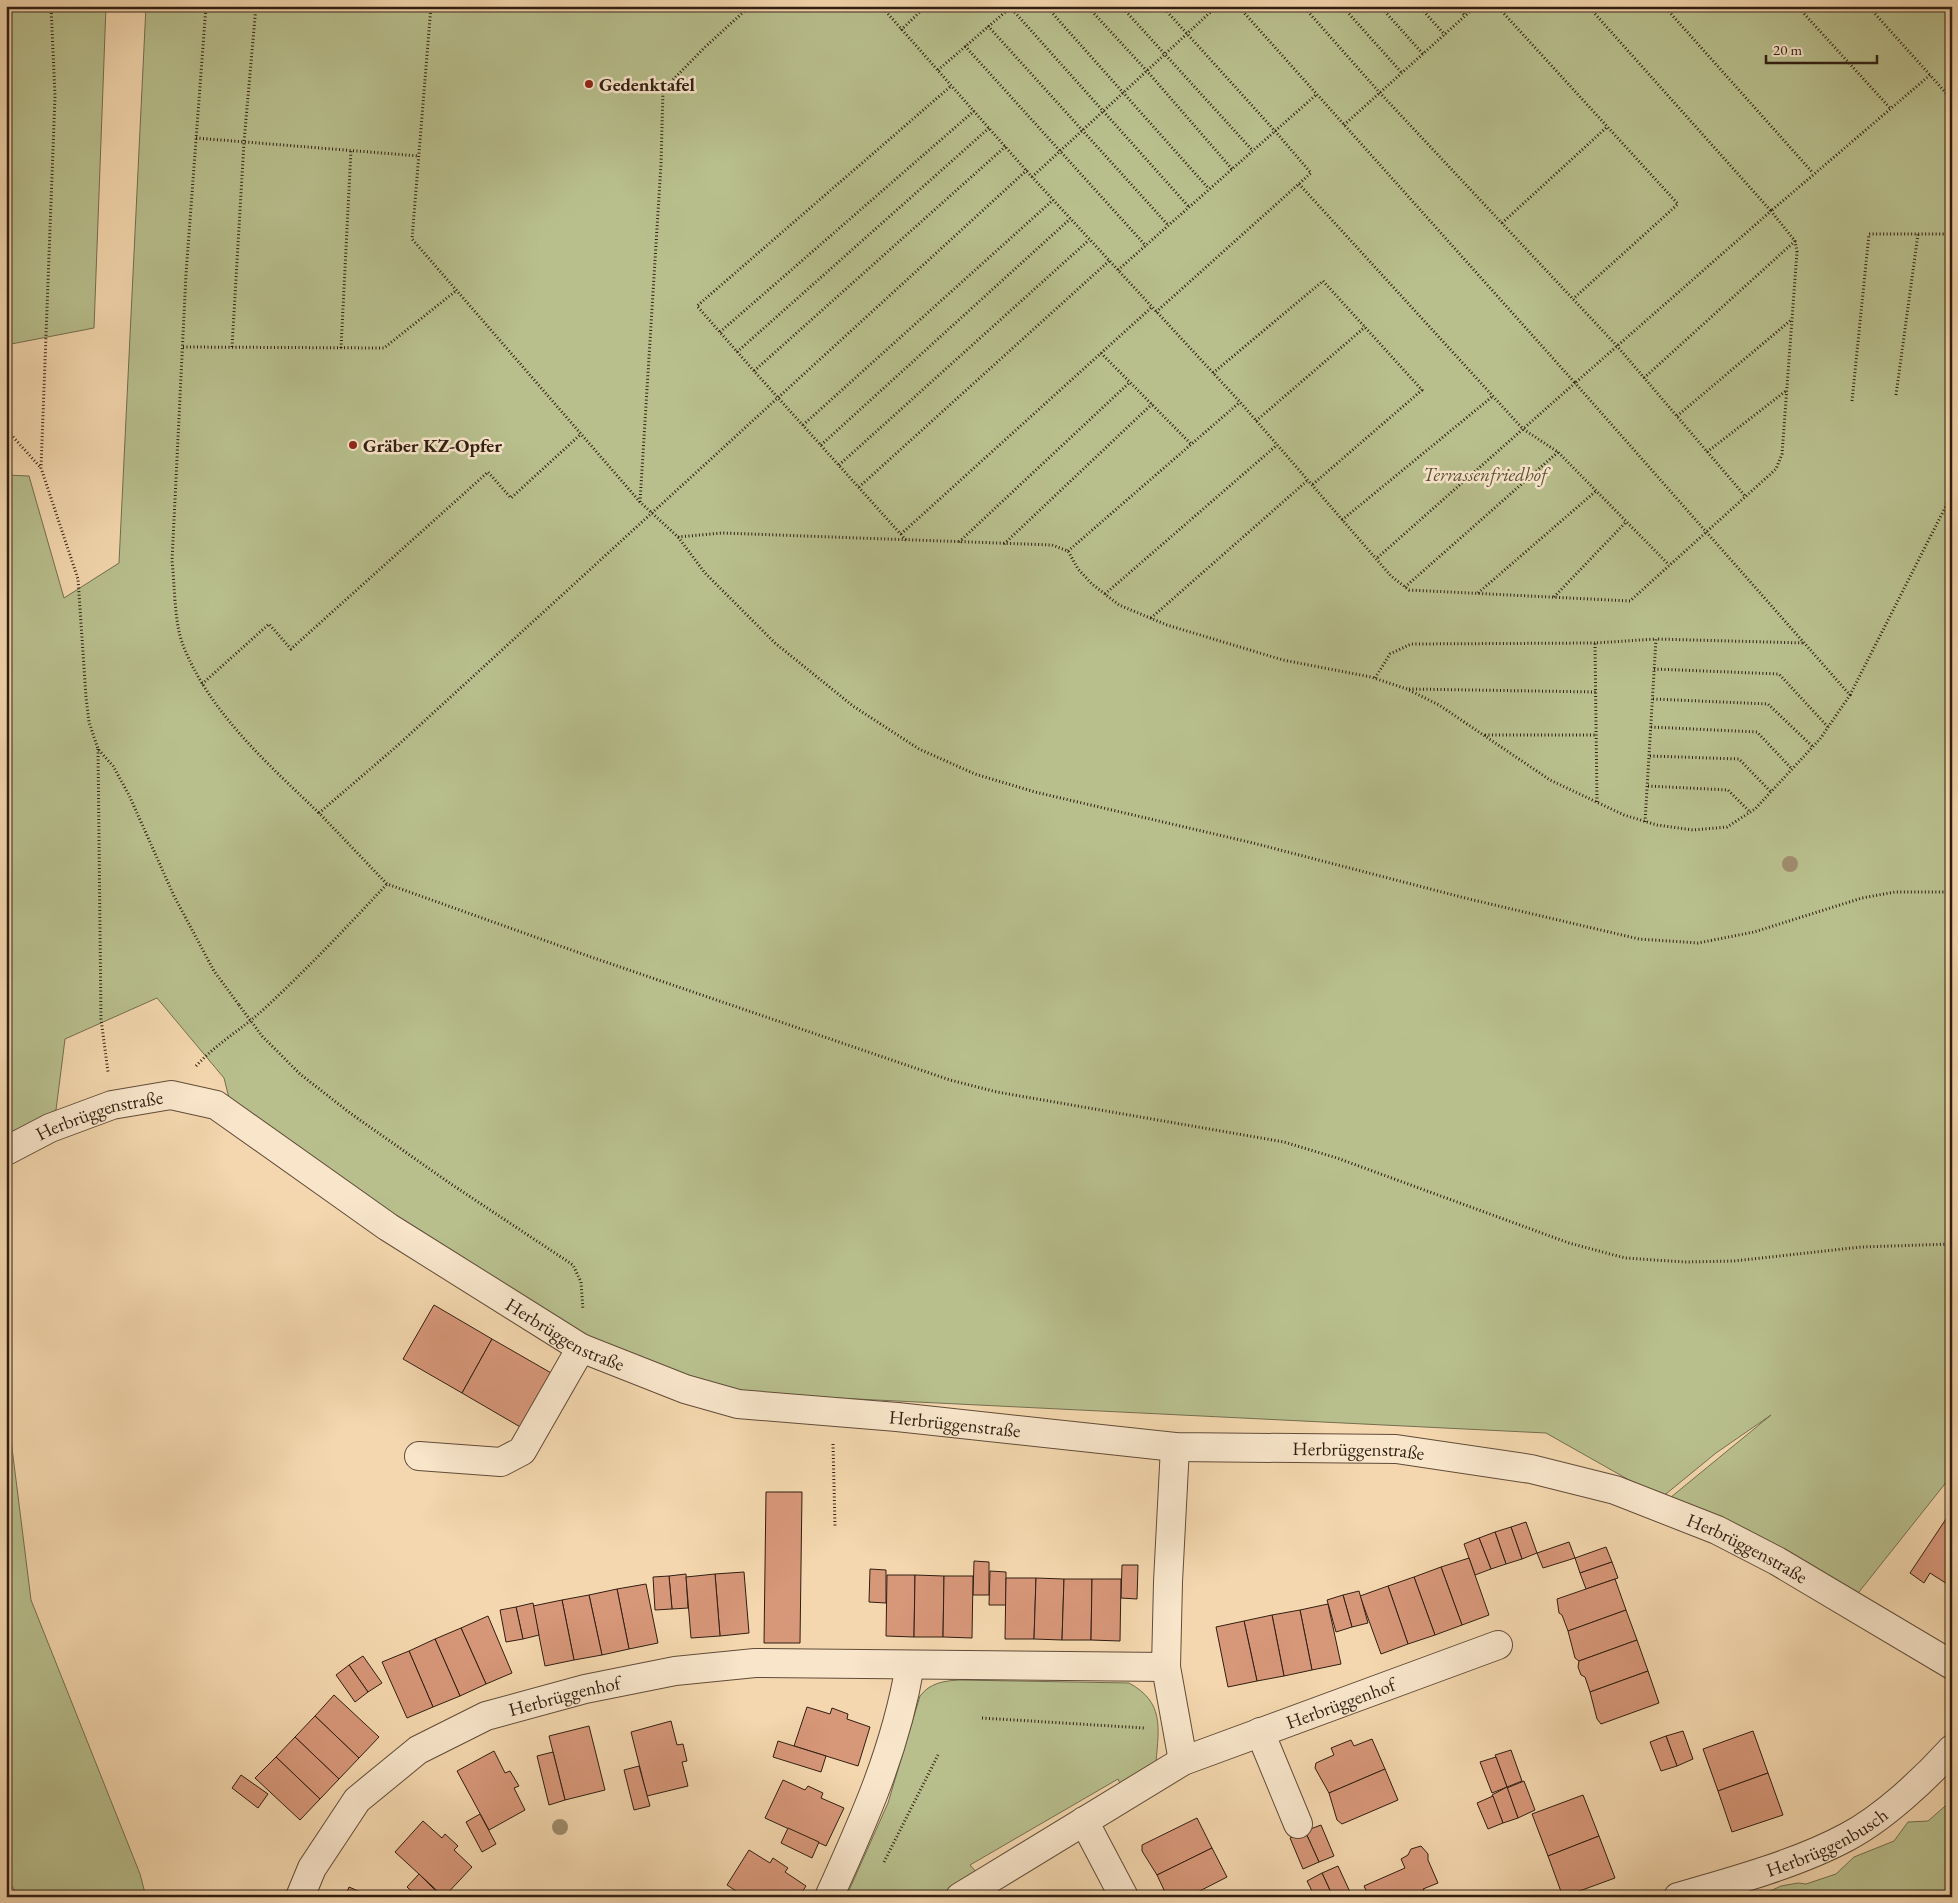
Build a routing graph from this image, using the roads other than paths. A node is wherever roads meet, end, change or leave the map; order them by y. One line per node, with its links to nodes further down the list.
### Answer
1 (6, 1151): 2 (street, Herbrüggenstraße)
2 (581, 1348): 3 (street, Herbrüggenstraße); 4 (street)
3 (1175, 1447): 7 (street, Herbrüggenstraße); 8 (street)
4 (419, 1456)
5 (1498, 1645): 9 (street, Herbrüggenhof)
6 (910, 1665): 8 (street, Herbrüggenhof); 14 (street, Herbrüggenhof); 15 (street)
7 (1952, 1665)
8 (1166, 1667): 11 (street)
9 (1260, 1732): 11 (street, Herbrüggenhof); 13 (street)
10 (1952, 1750): 18 (street, Herbrüggenbusch)
11 (1183, 1761): 12 (street, Herbrüggenhof)
12 (1084, 1821): 16 (street, Herbrüggenhof); 17 (street)
13 (1298, 1824)
14 (300, 1897)
15 (829, 1897)
16 (960, 1897)
17 (1124, 1897)
18 (1678, 1897)

